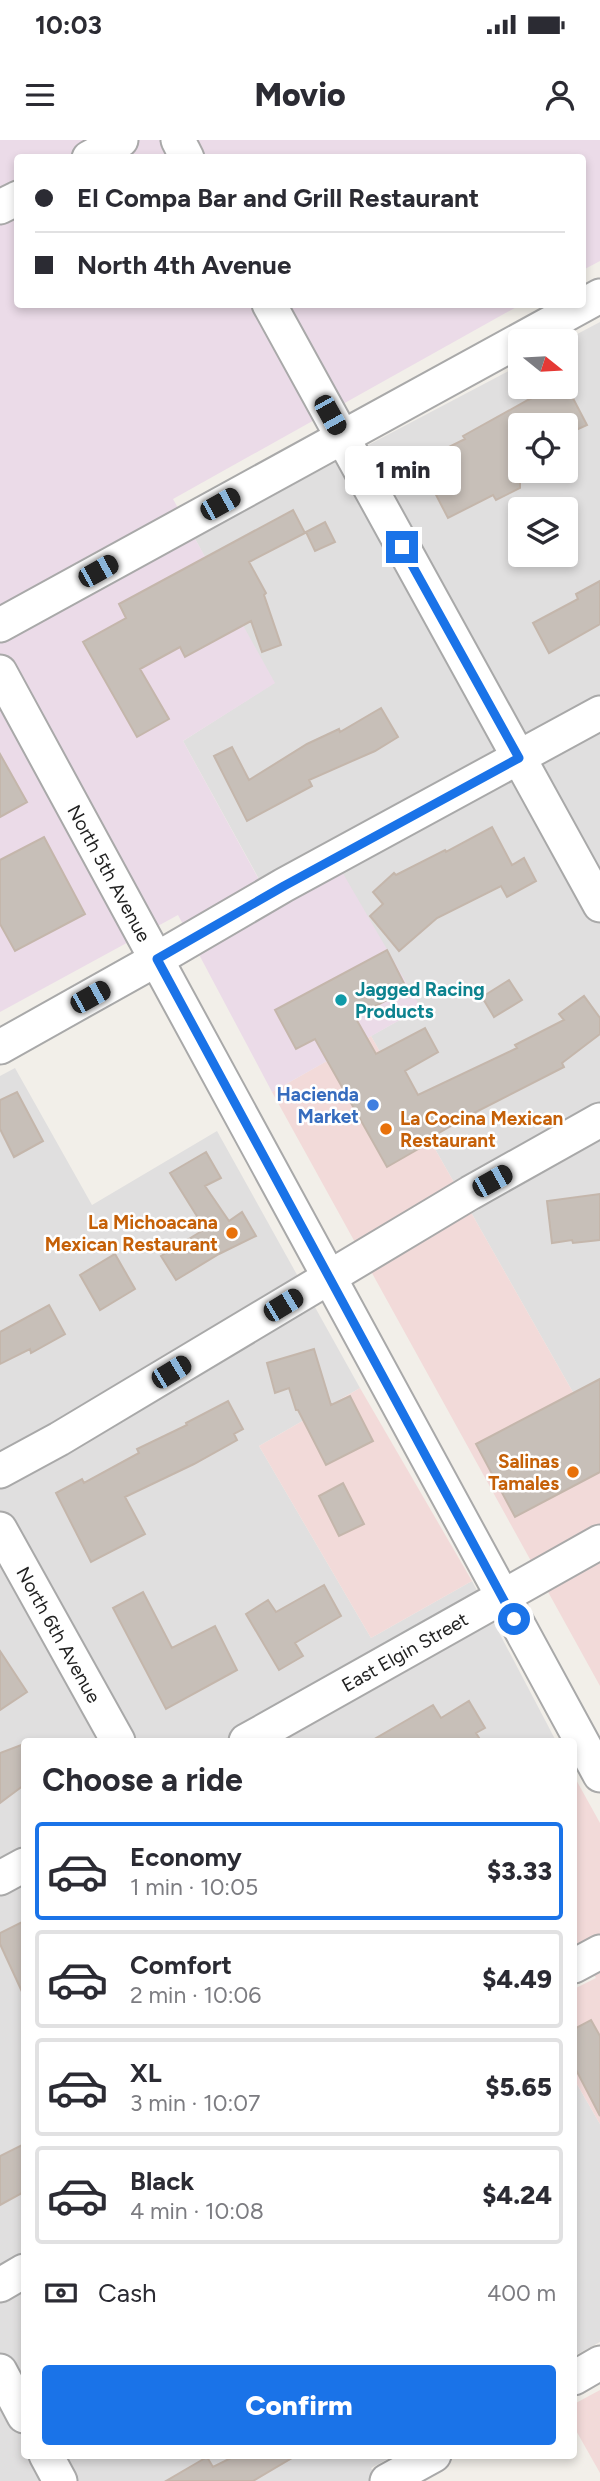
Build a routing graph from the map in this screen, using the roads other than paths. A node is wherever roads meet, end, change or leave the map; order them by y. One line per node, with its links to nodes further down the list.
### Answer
1 (121, 140): 2 (street)
2 (96, 154)
3 (271, 308): 5 (street)
4 (578, 308): 5 (street)
5 (342, 437): 6 (street); 9 (street)
6 (0, 625)
7 (0, 672): 11 (street, North 5th Avenue)
8 (600, 713): 9 (street)
9 (519, 758): 10 (street); 11 (street)
10 (600, 905)
11 (157, 959): 12 (street); 14 (street, North 5th Avenue)
12 (0, 1046)
13 (600, 1120): 14 (street)
14 (328, 1278): 15 (street); 18 (street, North 5th Avenue)
15 (0, 1471)
16 (0, 1529): 19 (street, North 6th Avenue)
17 (600, 1542): 18 (street, East Elgin Street)
18 (503, 1598): 20 (street, East Elgin Street); 21 (street, North 5th Avenue)
19 (116, 1738)
20 (251, 1738)
21 (600, 1775)
22 (21, 1867): 23 (street)
23 (0, 1878)
24 (600, 1952): 25 (street)
25 (577, 1964)
26 (21, 2273): 27 (street)
27 (0, 2285)
28 (600, 2363): 30 (street)
29 (0, 2371): 31 (street)
30 (577, 2376)
31 (21, 2410)
32 (48, 2459): 34 (street)
33 (427, 2459): 35 (street)
34 (60, 2481)
35 (387, 2481)

